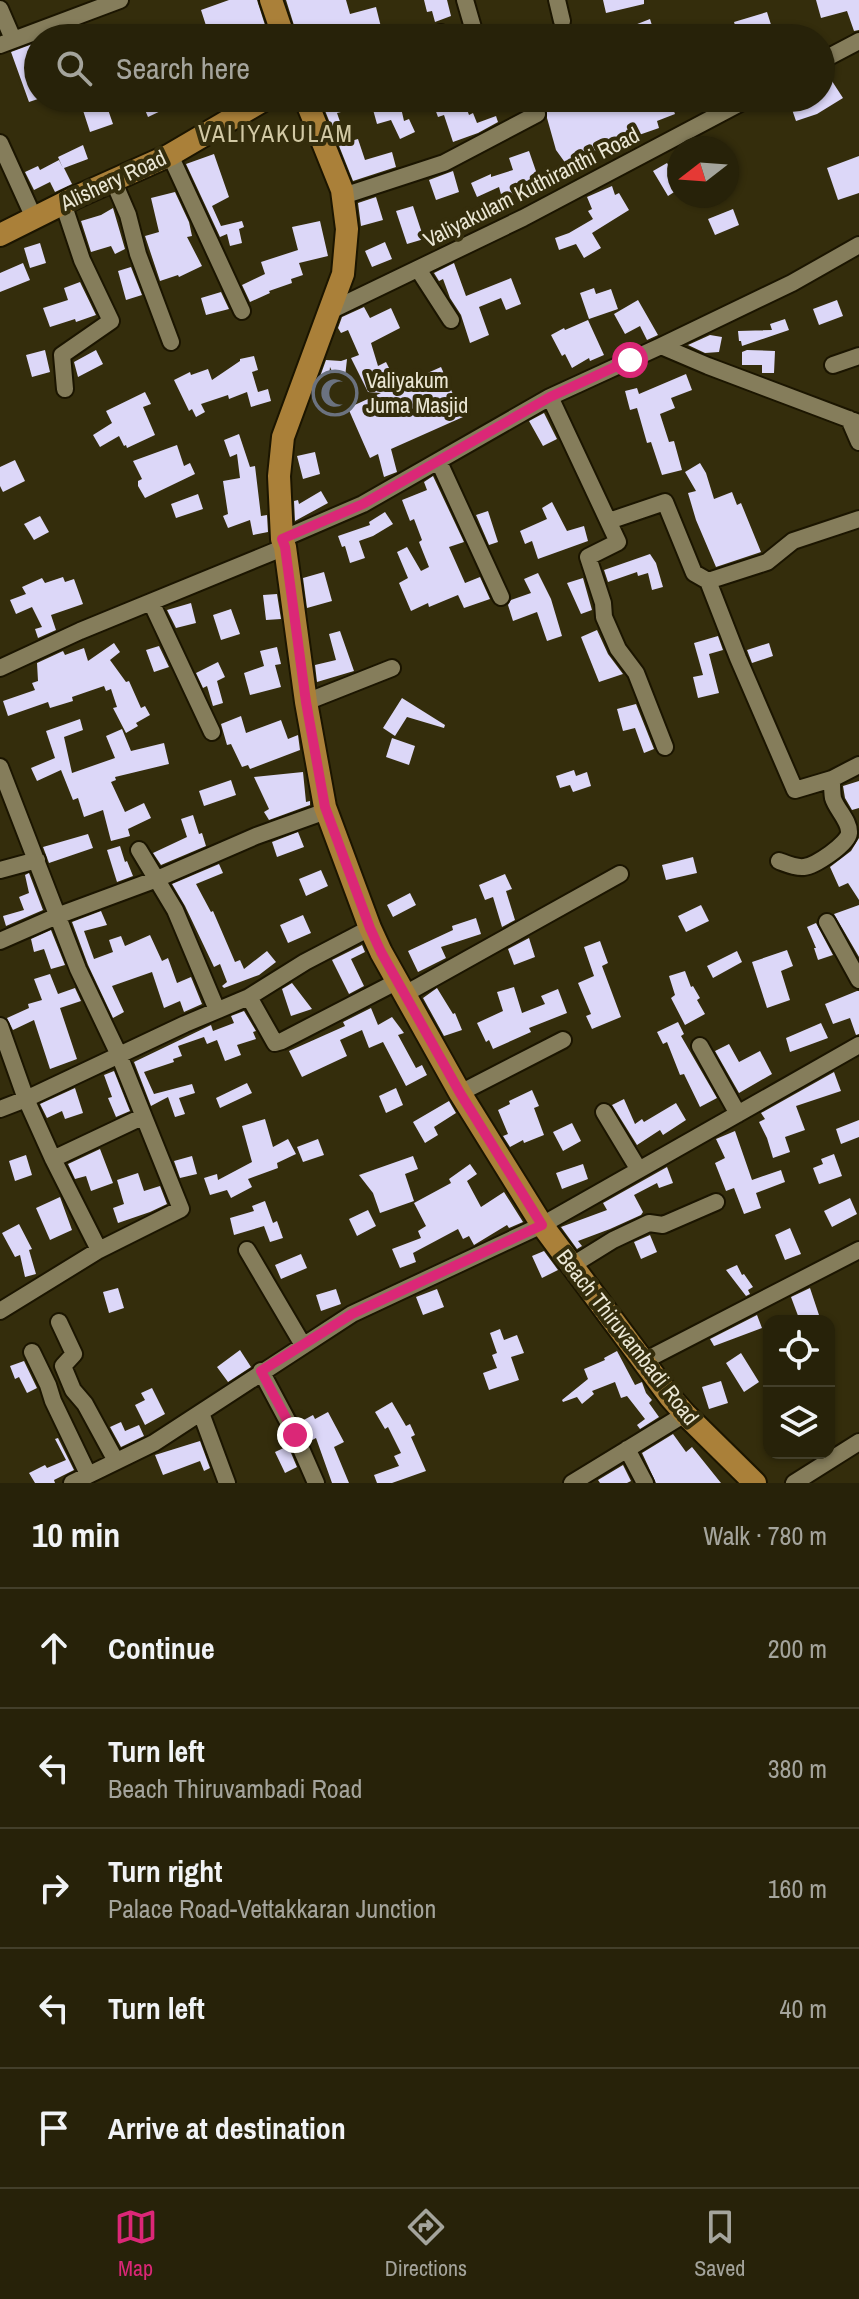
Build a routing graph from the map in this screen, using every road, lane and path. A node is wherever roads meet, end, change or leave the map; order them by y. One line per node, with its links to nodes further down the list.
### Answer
1 (120, 0): 7 (street)
2 (271, 0): 8 (main road)
3 (465, 0): 9 (street)
4 (557, 0): 6 (street)
5 (0, 9): 11 (street)
6 (562, 21)
7 (55, 24)
8 (279, 24)
9 (472, 24)
10 (859, 41): 12 (street)
11 (6, 42)
12 (835, 54)
13 (243, 112): 18 (main road, Alishery Road)
14 (310, 112): 20 (main road, Beach Thiruvambadi Road)
15 (724, 112): 25 (street, Valiyakulam Kuthiranthi Road)
16 (537, 114): 20 (street)
17 (0, 143): 22 (street)
18 (170, 155): 19 (main road, Alishery Road); 26 (street)
19 (113, 180): 21 (main road, Alishery Road); 29 (street)
20 (343, 196): 27 (main road, Beach Thiruvambadi Road)
21 (63, 203): 22 (main road, Alishery Road); 33 (street)
22 (34, 218): 23 (main road, Alishery Road)
23 (0, 235)
24 (859, 245): 30 (street)
25 (418, 269): 27 (street, Valiyakulam Kuthiranthi Road); 28 (street)
26 (242, 311)
27 (330, 311): 40 (main road, Beach Thiruvambadi Road)
28 (451, 320)
29 (171, 342)
30 (661, 346): 34 (street); 35 (street)
31 (859, 356): 32 (street)
32 (833, 365)
33 (65, 389)
34 (550, 397): 37 (street); 39 (street)
35 (854, 421): 36 (street)
36 (859, 442)
37 (439, 462): 40 (street); 42 (street)
38 (859, 519): 41 (street)
39 (609, 521): 41 (street); 48 (street)
40 (284, 543): 43 (street); 46 (main road, Beach Thiruvambadi Road)
41 (708, 581): 51 (street)
42 (501, 597)
43 (151, 602): 44 (street); 47 (street)
44 (0, 668)
45 (392, 668): 46 (street)
46 (306, 702): 52 (main road, Beach Thiruvambadi Road)
47 (212, 732)
48 (665, 747)
49 (859, 765): 51 (street)
50 (0, 767): 54 (street)
51 (832, 779): 55 (street)
52 (326, 811): 58 (street); 61 (main road, Beach Thiruvambadi Road)
53 (139, 850): 58 (street)
54 (37, 860): 56 (street); 59 (street)
55 (779, 861)
56 (0, 870)
57 (620, 874): 64 (street)
58 (157, 879): 59 (street); 66 (street)
59 (57, 916): 62 (street); 71 (street)
60 (827, 922): 63 (street)
61 (370, 928): 64 (main road, Beach Thiruvambadi Road); 65 (street)
62 (0, 941)
63 (859, 980)
64 (401, 988): 65 (street); 72 (main road, Beach Thiruvambadi Road)
65 (249, 997): 66 (street)
66 (217, 1010): 71 (street)
67 (0, 1026): 73 (street)
68 (563, 1040): 72 (street)
69 (859, 1045): 76 (street)
70 (700, 1046): 76 (street)
71 (119, 1055): 73 (street); 77 (street)
72 (460, 1093): 81 (main road, Beach Thiruvambadi Road)
73 (26, 1099): 74 (street); 78 (street)
74 (0, 1109)
75 (604, 1112): 79 (street)
76 (738, 1114): 79 (street)
77 (142, 1117): 78 (street); 82 (street)
78 (53, 1159): 82 (street)
79 (639, 1170): 81 (street)
80 (716, 1202): 85 (street)
81 (542, 1225): 85 (main road, Beach Thiruvambadi Road); 88 (street)
82 (99, 1250): 86 (street)
83 (247, 1250): 88 (street)
84 (859, 1250): 90 (street)
85 (571, 1266): 90 (main road, Beach Thiruvambadi Road)
86 (0, 1311)
87 (59, 1322): 92 (street)
88 (303, 1345): 91 (street)
89 (32, 1352): 93 (street)
90 (644, 1361): 95 (main road, Beach Thiruvambadi Road)
91 (261, 1371): 94 (street); 101 (street)
92 (83, 1401): 93 (street); 98 (street)
93 (58, 1412): 99 (street)
94 (201, 1413): 98 (street); 100 (street)
95 (685, 1414): 97 (street); 104 (main road, Beach Thiruvambadi Road)
96 (859, 1442): 105 (street)
97 (627, 1449): 102 (street); 103 (street)
98 (116, 1461): 99 (street)
99 (82, 1479)
100 (227, 1483)
101 (316, 1483)
102 (572, 1483)
103 (645, 1483)
104 (755, 1483)
105 (794, 1483)

